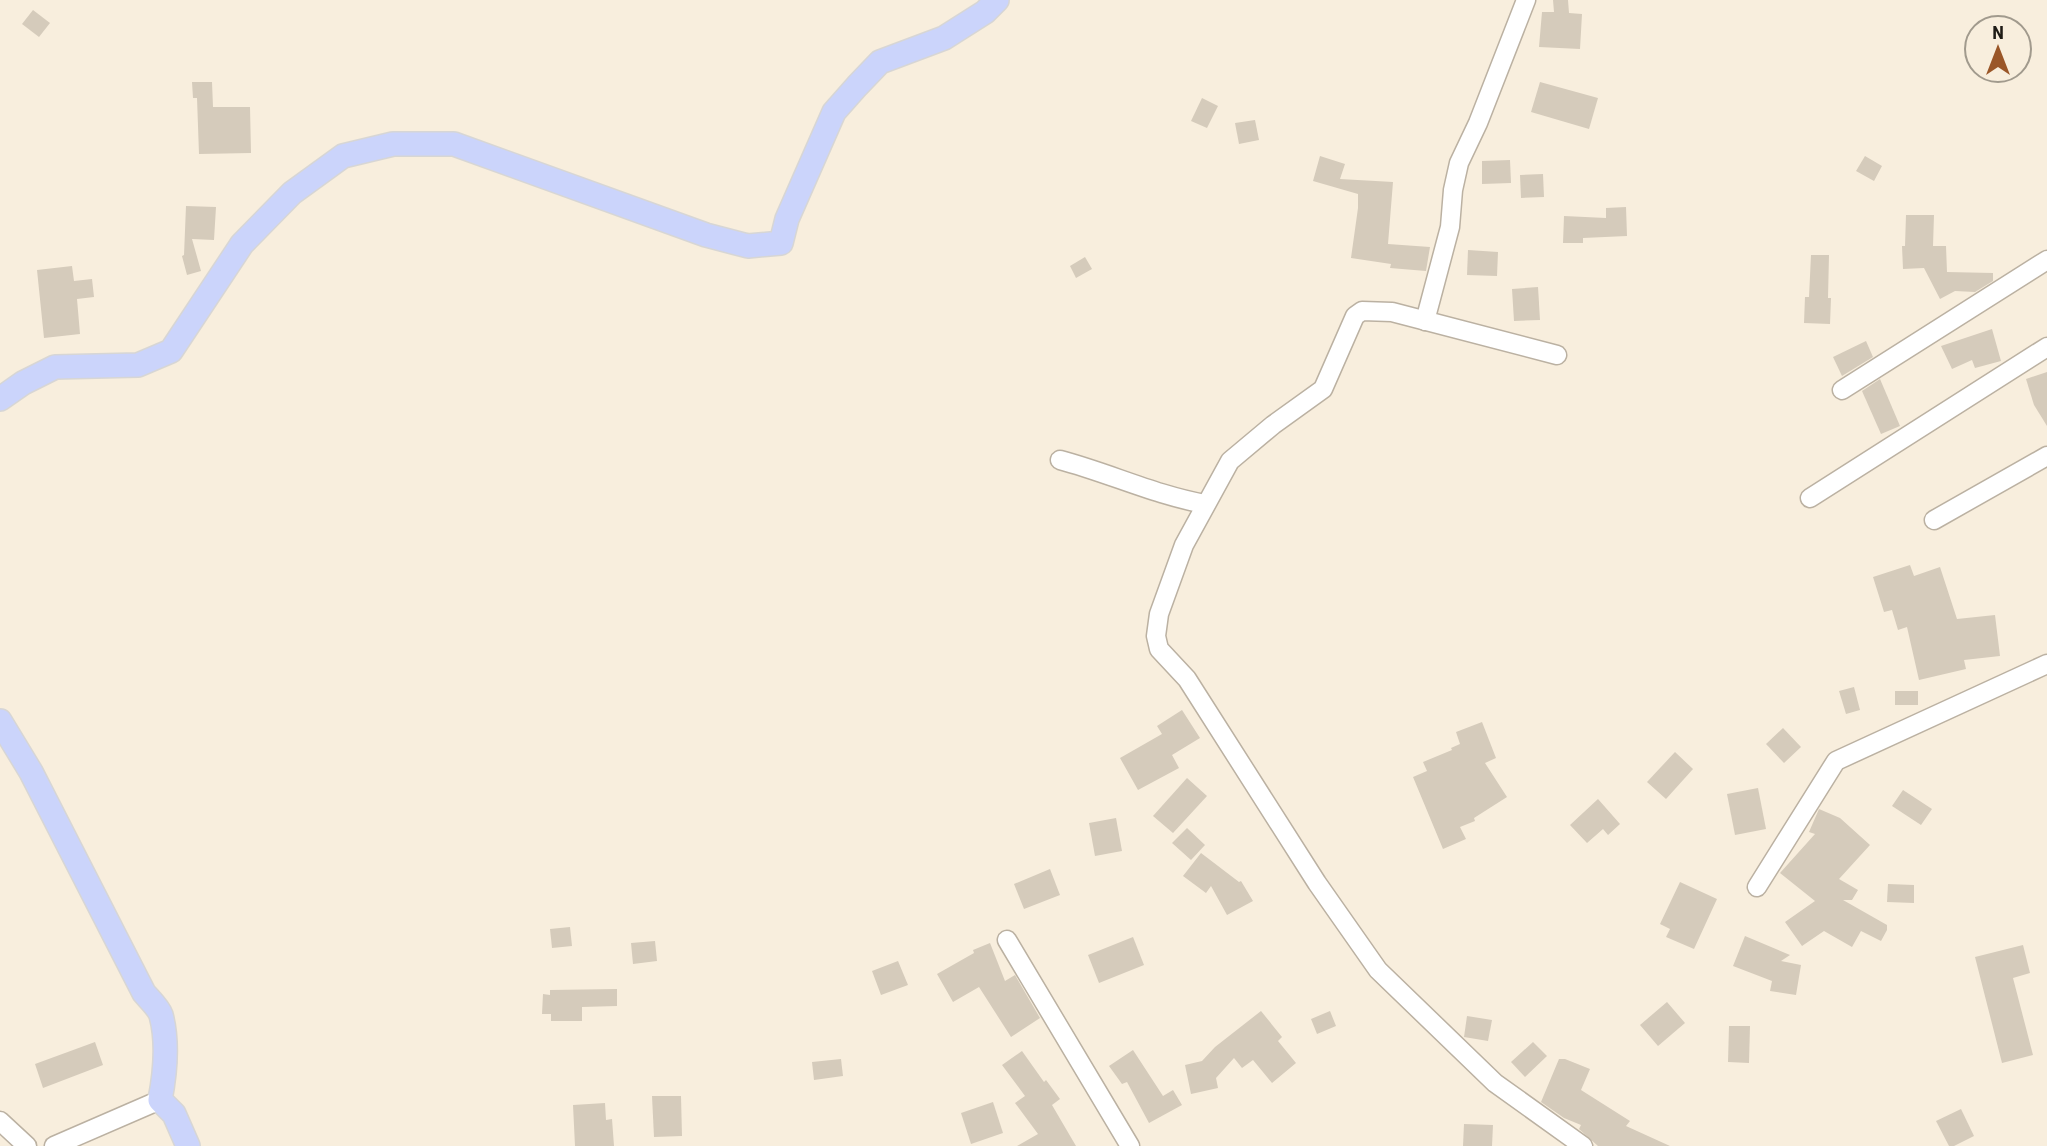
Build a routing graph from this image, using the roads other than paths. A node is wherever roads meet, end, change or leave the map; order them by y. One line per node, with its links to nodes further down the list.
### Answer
1 (997, 0): 8 (main road)
2 (1527, 0): 4 (street)
3 (2047, 260): 7 (street)
4 (1425, 321): 6 (street); 12 (street)
5 (2047, 347): 11 (street)
6 (1557, 355)
7 (1842, 390)
8 (0, 399)
9 (2047, 456): 13 (street)
10 (1060, 460): 12 (street)
11 (1810, 498)
12 (1205, 504): 24 (street)
13 (1934, 520)
14 (2047, 664): 16 (street)
15 (0, 721): 18 (main road)
16 (1758, 887)
17 (1007, 940): 23 (street)
18 (160, 1100): 21 (street); 22 (main road)
19 (0, 1121): 20 (street)
20 (27, 1146)
21 (54, 1146)
22 (188, 1146)
23 (1130, 1146)
24 (1583, 1146)

